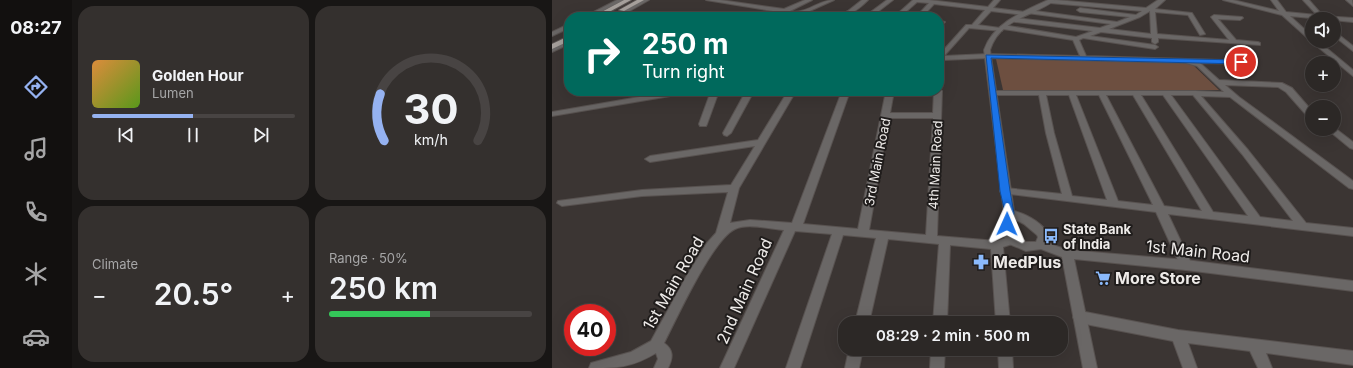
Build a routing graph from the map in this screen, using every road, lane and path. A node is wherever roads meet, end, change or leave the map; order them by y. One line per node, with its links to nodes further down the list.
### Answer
1 (621, 0): 30 (street)
2 (628, 0): 31 (highway)
3 (641, 0): 32 (highway)
4 (646, 0): 33 (street)
5 (709, 0): 19 (street)
6 (750, 0): 22 (street)
7 (809, 0): 29 (street)
8 (831, 0): 36 (street)
9 (865, 0): 37 (street)
10 (890, 0): 38 (street)
11 (916, 0): 20 (street); 39 (street)
12 (959, 0): 24 (street)
13 (997, 0): 28 (street)
14 (1051, 0): 25 (street); 26 (street)
15 (1226, 0): 43 (street)
16 (1274, 0): 43 (street)
17 (1306, 0): 42 (street)
18 (1349, 0): 23 (street)
19 (721, 1): 22 (street)
20 (935, 1): 24 (street); 40 (street)
21 (766, 3): 27 (street)
22 (740, 4): 27 (street); 34 (street)
23 (1353, 4)
24 (954, 5): 28 (street)
25 (1040, 6): 41 (street); 44 (street)
26 (1154, 6): 44 (street); 58 (street); 59 (street)
27 (759, 7): 29 (street)
28 (991, 9): 41 (street); 51 (street)
29 (785, 10): 35 (street)
30 (597, 12)
31 (605, 12)
32 (618, 12)
33 (624, 12)
34 (736, 12)
35 (792, 12)
36 (804, 12)
37 (850, 12)
38 (874, 12)
39 (903, 12)
40 (924, 12)
41 (1026, 12): 47 (street); 50 (street)
42 (1317, 12)
43 (1284, 14): 45 (street); 56 (street)
44 (1136, 16): 50 (street)
45 (1305, 17)
46 (1240, 18): 65 (street)
47 (1015, 20): 53 (street); 54 (street)
48 (1341, 20): 49 (street)
49 (1353, 20)
50 (1117, 23): 54 (street)
51 (974, 26): 53 (street); 73 (street)
52 (564, 28): 57 (street)
53 (1002, 28): 62 (street); 75 (street)
54 (1100, 30): 59 (street); 60 (street)
55 (564, 33): 61 (highway)
56 (1305, 33)
57 (552, 34)
58 (1202, 34)
59 (1154, 36): 65 (street); 69 (street)
60 (1083, 37): 62 (street); 69 (street)
61 (552, 39)
62 (1076, 39): 76 (street)
63 (1341, 39): 71 (street)
64 (564, 41): 68 (highway)
65 (1234, 42): 67 (street)
66 (564, 44): 72 (street)
67 (1258, 44)
68 (552, 47)
69 (1155, 47): 77 (street)
70 (1322, 48): 80 (street)
71 (1353, 49)
72 (552, 50)
73 (944, 52)
74 (944, 56): 75 (street)
75 (988, 56): 76 (street); 82 (street)
76 (1084, 59): 77 (street)
77 (1155, 60): 78 (street)
78 (1187, 61): 79 (street); 81 (street)
79 (1254, 62)
80 (1353, 74)
81 (1218, 82): 89 (street); 97 (street)
82 (993, 93): 83 (street); 111 (street)
83 (1042, 93): 86 (street); 112 (street)
84 (1165, 93): 85 (street); 88 (street); 118 (street)
85 (1195, 93): 89 (street); 119 (street)
86 (1072, 94): 87 (street); 114 (street)
87 (1102, 94): 88 (street); 115 (street)
88 (1136, 94): 117 (street)
89 (1231, 95): 109 (street)
90 (658, 96): 98 (street)
91 (713, 96): 101 (street)
92 (747, 96): 103 (street)
93 (789, 96): 106 (street)
94 (844, 96): 120 (street, 2nd Main Road)
95 (889, 96): 100 (street, 3rd Main Road)
96 (938, 96): 99 (street, 4th Main Road)
97 (1305, 108)
98 (552, 114)
99 (937, 115): 100 (street); 126 (street, 4th Main Road)
100 (886, 116): 123 (street, 3rd Main Road)
101 (703, 124)
102 (1341, 132): 105 (street)
103 (727, 133)
104 (1341, 136): 107 (street)
105 (1353, 136)
106 (762, 142): 108 (street); 110 (street)
107 (1353, 146)
108 (650, 159)
109 (1353, 186)
110 (734, 188): 113 (street); 124 (street)
111 (1005, 191): 112 (street); 116 (street)
112 (1068, 199): 114 (street)
113 (562, 203)
114 (1114, 204): 115 (street)
115 (1160, 209): 117 (street); 132 (street)
116 (1009, 213): 128 (street); 130 (street)
117 (1210, 215): 118 (street)
118 (1257, 221): 119 (street)
119 (1303, 226): 122 (street)
120 (793, 228): 121 (street, 1st Main Road); 124 (street, 1st Main Road); 147 (street, 2nd Main Road)
121 (838, 232): 123 (street, 1st Main Road); 148 (street)
122 (1353, 232)
123 (863, 234): 125 (street, 1st Main Road)
124 (721, 235): 139 (street, 1st Main Road)
125 (883, 235): 126 (street, 1st Main Road); 134 (street)
126 (931, 240): 127 (street, 1st Main Road)
127 (944, 240): 129 (street, 1st Main Road); 135 (street)
128 (1011, 240): 129 (street); 130 (street)
129 (997, 245): 136 (street)
130 (1041, 245): 131 (street, 1st Main Road)
131 (1067, 254): 132 (street, 1st Main Road); 137 (street)
132 (1186, 265): 133 (street, 1st Main Road)
133 (1352, 287)
134 (864, 316)
135 (940, 316)
136 (1002, 316)
137 (1080, 317): 138 (street); 152 (street)
138 (1178, 336): 140 (street); 153 (street)
139 (656, 345): 145 (street); 146 (street, 1st Main Road)
140 (1255, 346): 144 (street); 154 (street)
141 (855, 356): 149 (street)
142 (938, 356): 150 (street)
143 (1005, 356): 151 (street)
144 (1353, 358)
145 (596, 368)
146 (661, 368)
147 (727, 368)
148 (793, 368)
149 (852, 368)
150 (937, 368)
151 (1006, 368)
152 (1090, 368)
153 (1190, 368)
154 (1265, 368)

